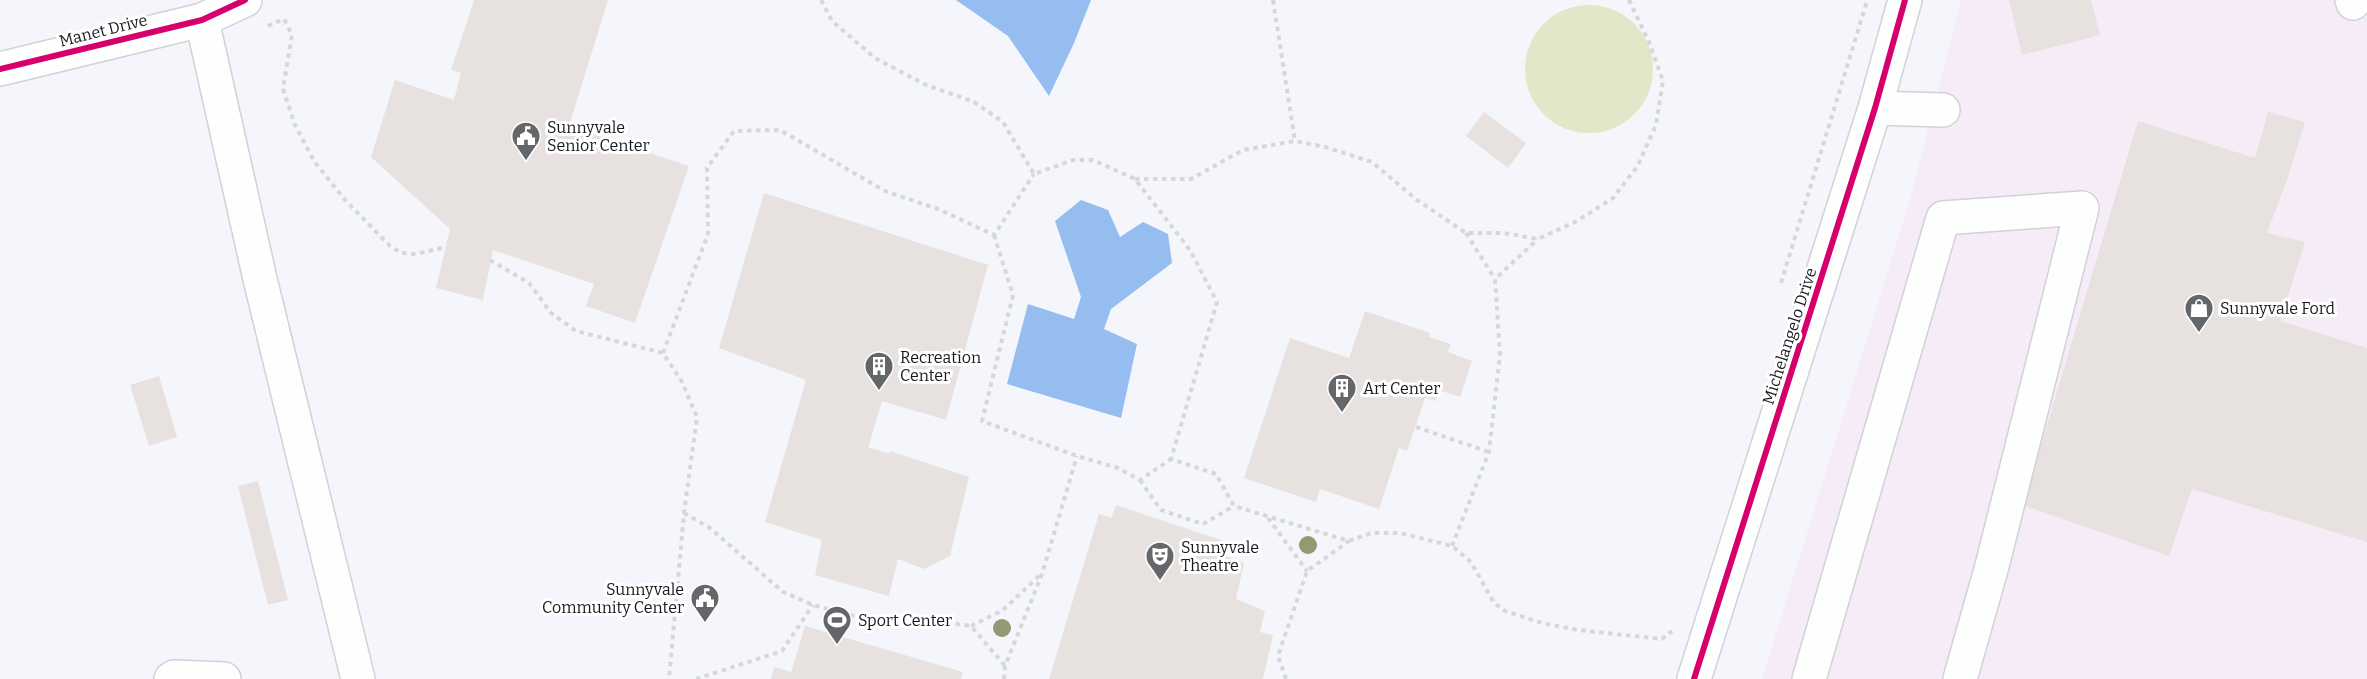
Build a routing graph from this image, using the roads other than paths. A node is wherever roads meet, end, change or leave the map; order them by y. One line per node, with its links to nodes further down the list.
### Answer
1 (245, 0): 3 (street, Manet Drive)
2 (1905, 0): 5 (street, Michelangelo Drive)
3 (202, 20): 4 (street, Manet Drive); 9 (street)
4 (0, 69)
5 (1875, 108): 6 (street); 10 (street, Michelangelo Drive)
6 (1943, 110)
7 (171, 679): 8 (street)
8 (224, 679)
9 (358, 679)
10 (1694, 679)
11 (1809, 679): 12 (street)
12 (1960, 679)

